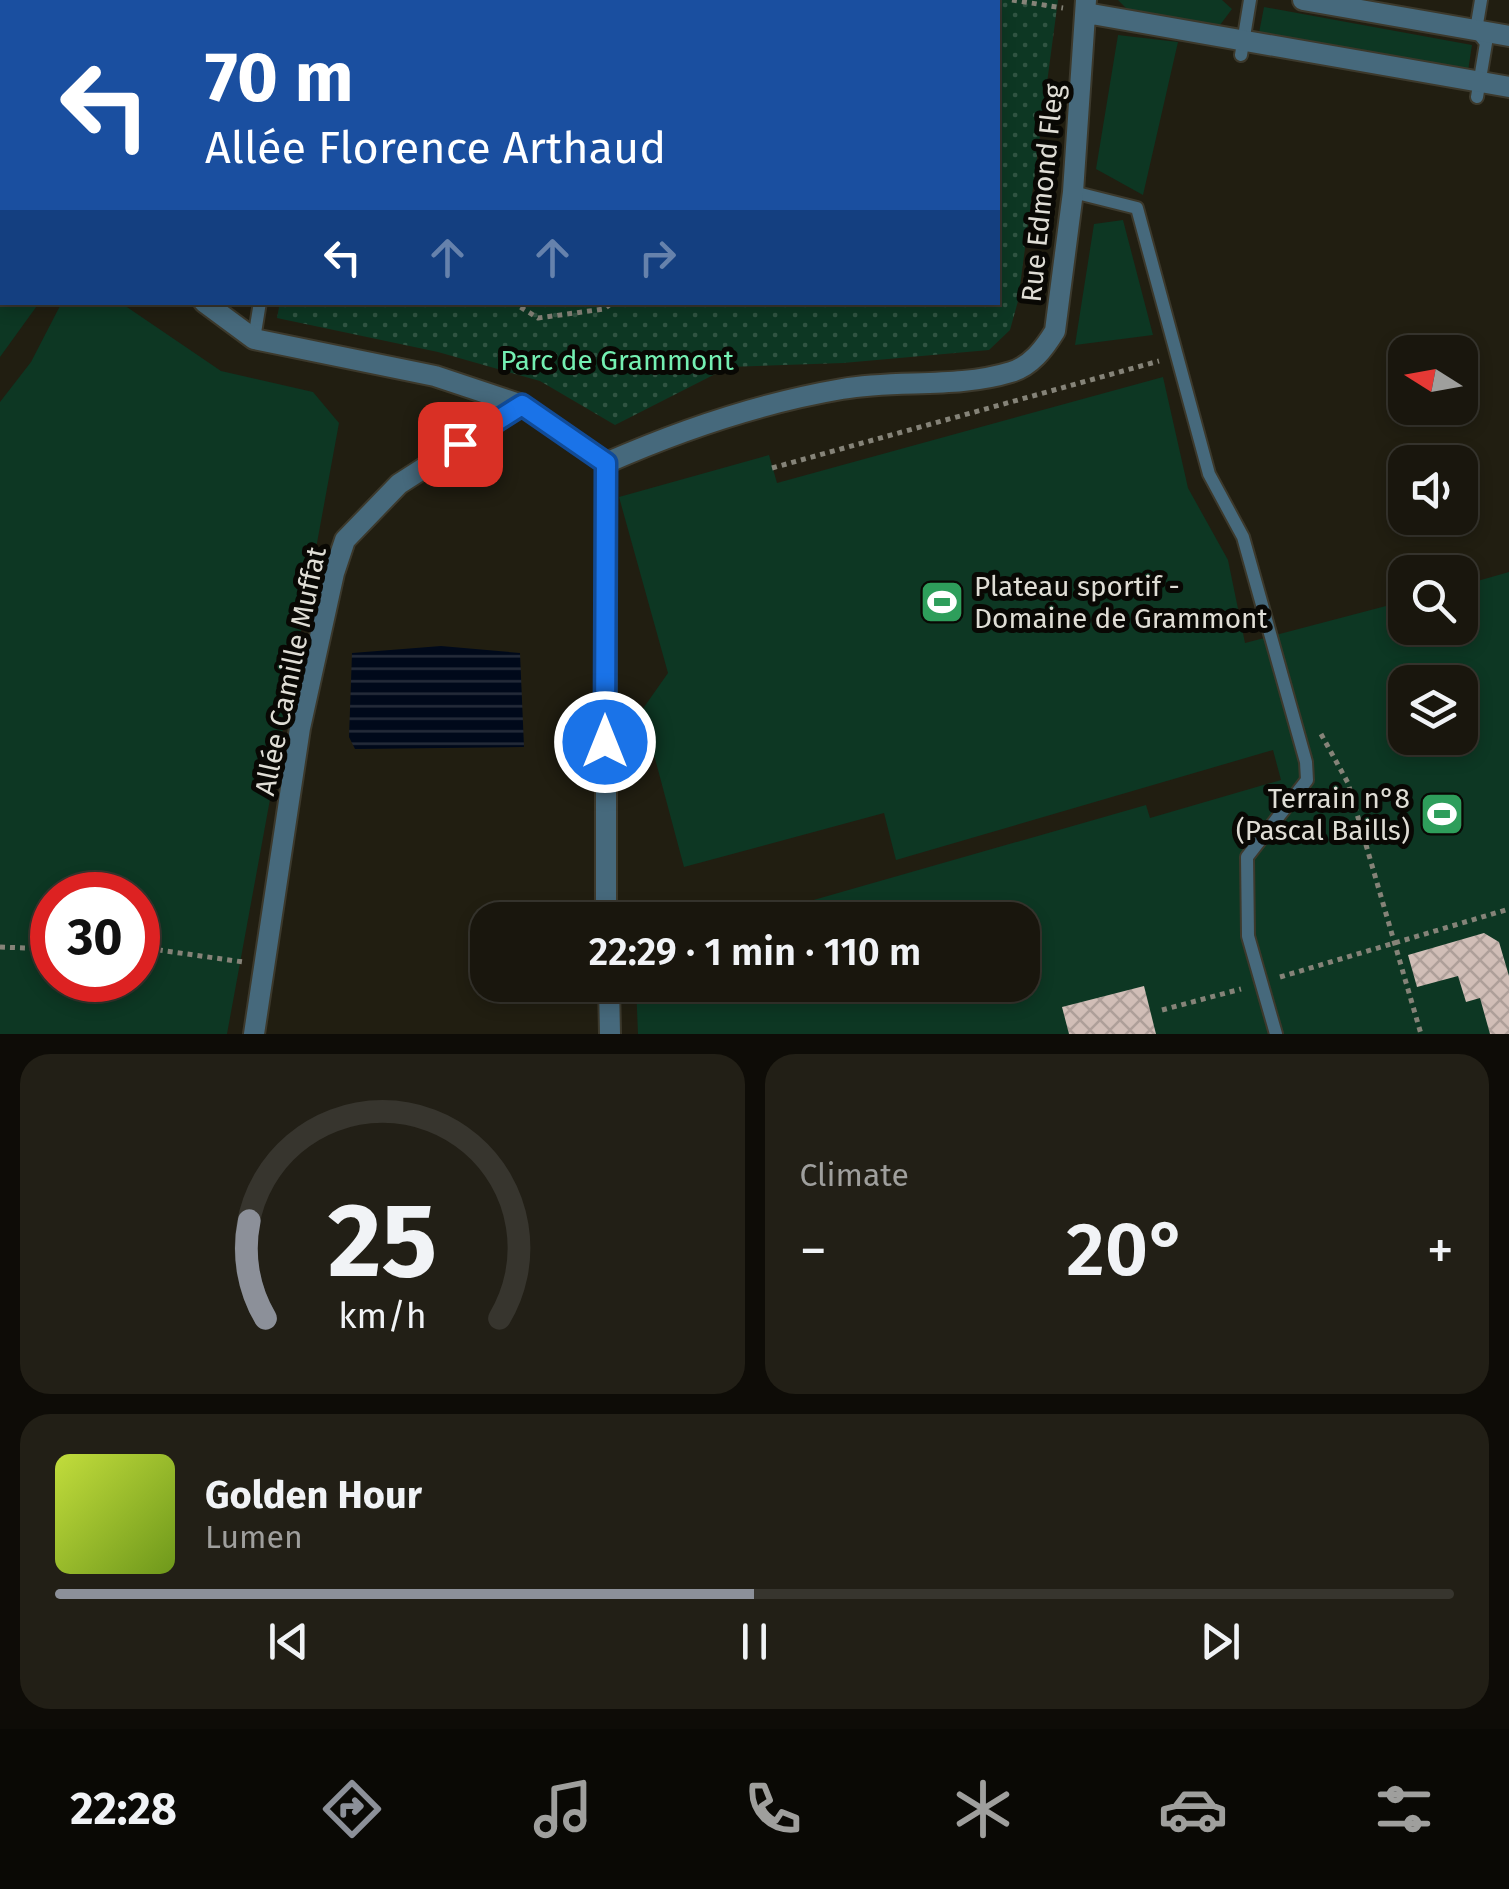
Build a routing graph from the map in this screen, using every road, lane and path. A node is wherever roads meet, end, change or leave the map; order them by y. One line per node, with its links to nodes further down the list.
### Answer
1 (1012, 0): 5 (path)
2 (1250, 0): 8 (lane)
3 (1304, 0): 6 (street)
4 (1481, 0): 6 (lane)
5 (1086, 7): 8 (street); 11 (street, Rue Edmond Fleg)
6 (1476, 30): 7 (street); 10 (lane)
7 (1509, 36)
8 (1242, 48): 10 (street)
9 (1509, 87): 10 (street)
10 (1478, 89)
11 (1073, 192): 17 (lane); 19 (street, Rue Edmond Fleg)
12 (260, 305): 16 (lane)
13 (517, 305): 14 (path)
14 (609, 305)
15 (224, 310): 16 (street)
16 (254, 339): 18 (street)
17 (1178, 355): 20 (path); 32 (lane)
18 (522, 405): 19 (street); 28 (street, Allée Camille Muffat)
19 (606, 463): 22 (street)
20 (772, 468)
21 (1319, 730): 24 (path)
22 (606, 902)
23 (1509, 909): 24 (path)
24 (1394, 941): 33 (path)
25 (0, 947): 26 (path)
26 (30, 948)
27 (160, 950): 28 (path)
28 (265, 964): 30 (street, Allée Camille Muffat)
29 (609, 1002): 31 (street)
30 (254, 1034)
31 (610, 1034)
32 (1276, 1034)
33 (1422, 1034)

